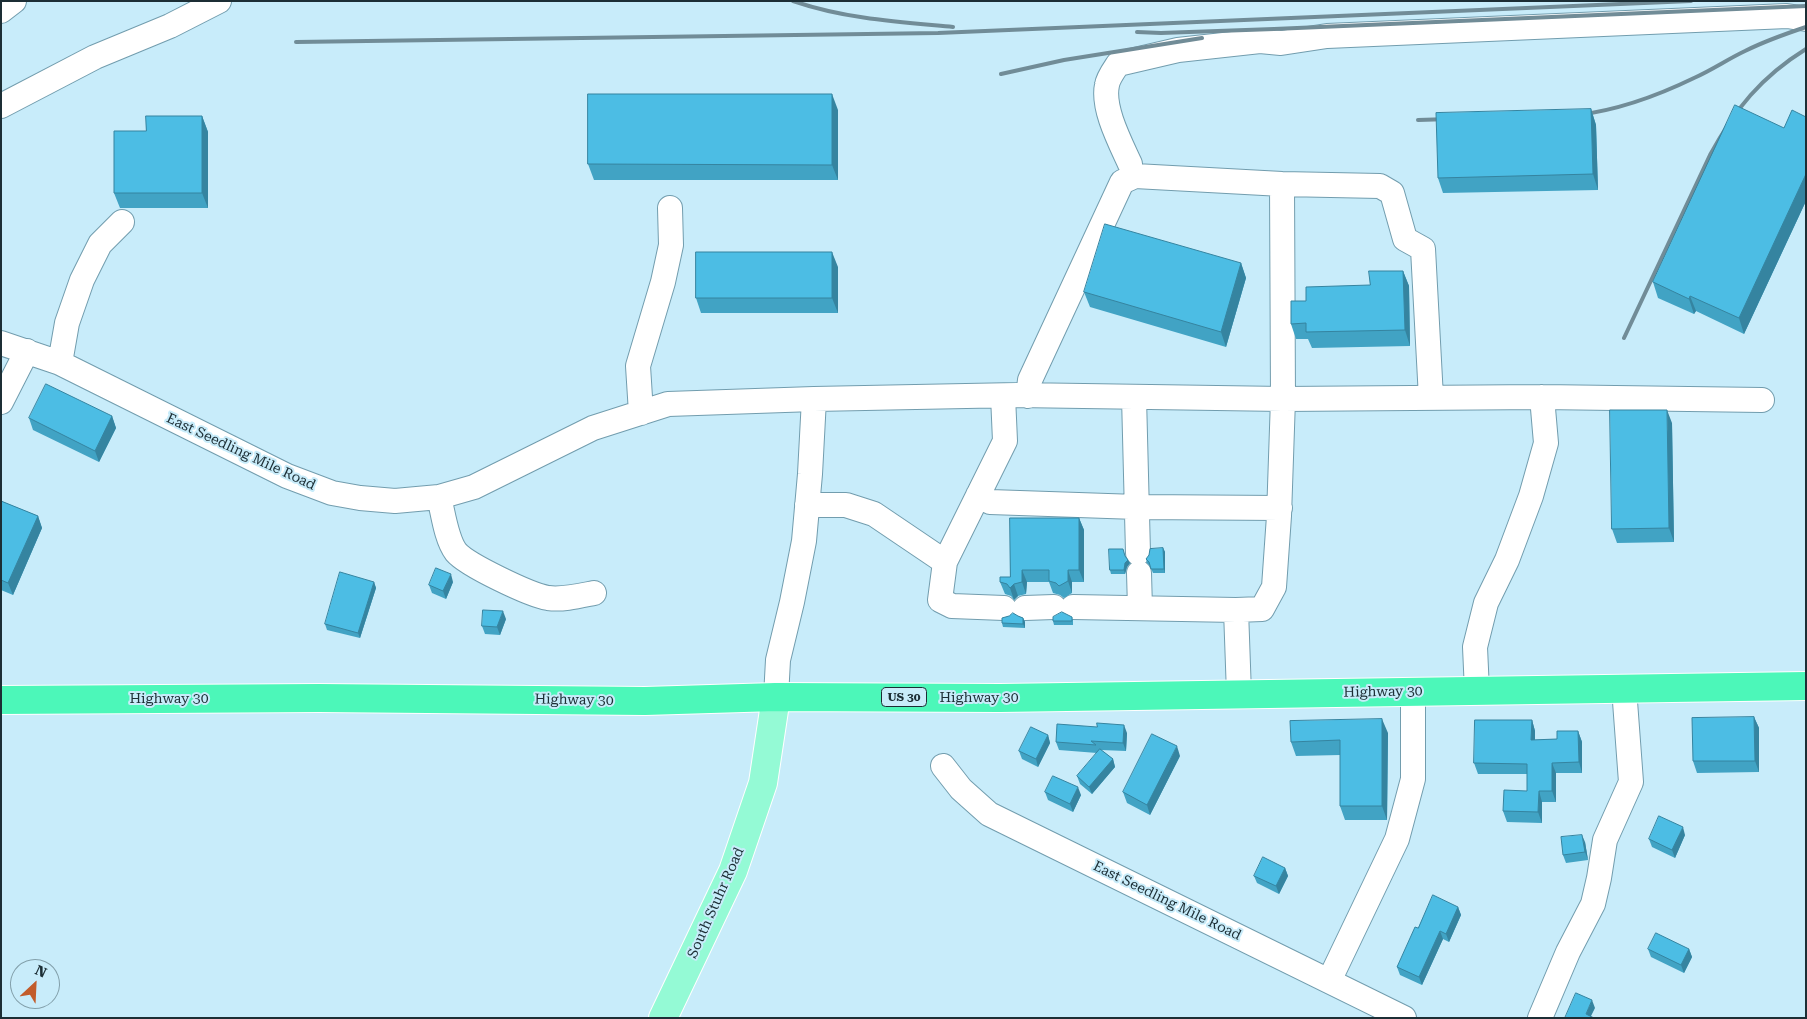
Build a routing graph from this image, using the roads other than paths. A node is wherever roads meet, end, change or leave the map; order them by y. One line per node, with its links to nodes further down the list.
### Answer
1 (14, 1): 3 (street)
2 (220, 1): 5 (street)
3 (1, 11)
4 (1806, 19): 6 (street)
5 (1, 106)
6 (1130, 164)
7 (1282, 184): 14 (street); 17 (street); 19 (street)
8 (670, 208): 22 (street)
9 (122, 222): 12 (street)
10 (1, 342): 11 (street, East Seedling Mile Road)
11 (27, 351): 12 (street, East Seedling Mile Road); 21 (street)
12 (60, 363): 24 (street, East Seedling Mile Road)
13 (1003, 396): 14 (street, East Seedling Mile Road); 18 (street, East Seedling Mile Road); 23 (street)
14 (1028, 396): 15 (street, East Seedling Mile Road)
15 (1134, 397): 19 (street, East Seedling Mile Road); 26 (street)
16 (1542, 397): 17 (street, East Seedling Mile Road); 20 (street, East Seedling Mile Road); 34 (street)
17 (1431, 398): 19 (street, East Seedling Mile Road)
18 (814, 399): 22 (street, East Seedling Mile Road); 25 (street)
19 (1283, 399): 27 (street)
20 (1762, 400)
21 (1, 402)
22 (640, 413): 24 (street, East Seedling Mile Road)
23 (978, 495): 26 (street); 28 (street)
24 (439, 497): 29 (street)
25 (807, 505): 28 (street); 37 (street)
26 (1137, 507): 27 (street); 30 (street)
27 (1280, 508): 31 (street)
28 (945, 562): 30 (street)
29 (594, 593)
30 (1140, 608): 31 (street)
31 (1236, 610): 36 (street)
32 (1806, 686): 33 (highway, Highway 30 / US 30)
33 (1624, 688): 34 (highway, Highway 30 / US 30); 43 (street)
34 (1477, 691): 35 (highway, Highway 30 / US 30)
35 (1413, 692): 36 (highway, Highway 30 / US 30); 40 (street)
36 (1238, 694): 37 (highway, Highway 30 / US 30)
37 (776, 697): 38 (highway, Highway 30 / US 30); 41 (main road, South Stuhr Road)
38 (1, 700)
39 (943, 766): 40 (street, East Seedling Mile Road)
40 (1329, 981): 42 (street, East Seedling Mile Road)
41 (663, 1018)
42 (1404, 1018)
43 (1540, 1018)

